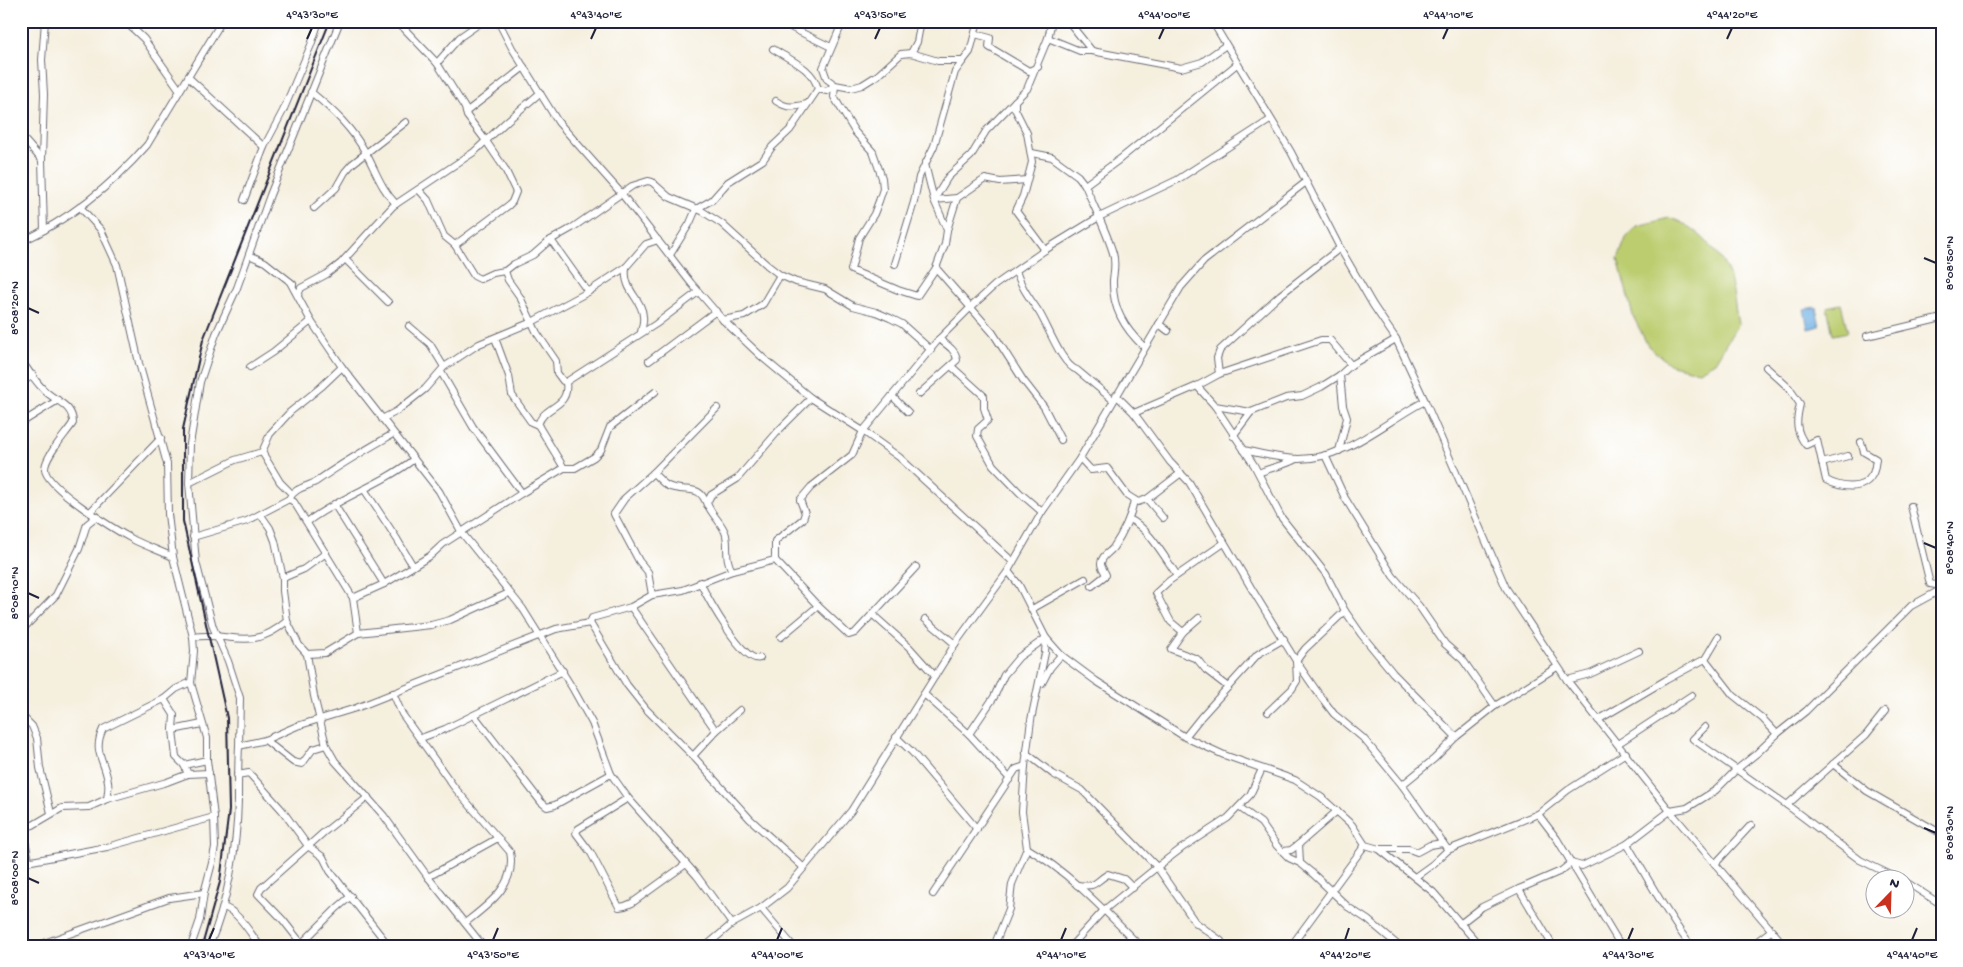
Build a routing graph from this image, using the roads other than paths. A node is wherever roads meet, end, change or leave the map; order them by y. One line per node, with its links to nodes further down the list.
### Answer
1 (45, 21): 49 (street)
2 (125, 21): 16 (street)
3 (140, 21): 16 (street)
4 (222, 21): 30 (street)
5 (319, 21): 46 (street)
6 (340, 21): 34 (street)
7 (397, 21): 26 (street)
8 (483, 21): 26 (street)
9 (498, 21): 28 (street)
10 (843, 21): 21 (street)
11 (921, 21): 24 (street)
12 (978, 21): 18 (street)
13 (1052, 21): 19 (street)
14 (1068, 21): 23 (street)
15 (1212, 21): 20 (street)
16 (132, 28): 32 (street)
17 (792, 28): 21 (street)
18 (975, 34): 25 (street); 29 (street)
19 (1048, 38): 23 (street); 29 (street)
20 (1226, 45): 23 (street); 27 (street)
21 (832, 47): 31 (street)
22 (773, 49): 33 (street)
23 (1092, 51)
24 (911, 53): 25 (street); 31 (street)
25 (963, 60): 50 (street)
26 (437, 63): 40 (street)
27 (1237, 64): 42 (street); 53 (street)
28 (524, 67): 35 (street); 40 (street)
29 (1038, 67): 37 (street)
30 (188, 77): 32 (street); 46 (street)
31 (835, 85): 33 (street); 79 (street)
32 (179, 89): 60 (street)
33 (818, 89): 38 (street)
34 (311, 92): 47 (street); 74 (street)
35 (540, 93): 45 (street); 55 (street)
36 (776, 101): 39 (street)
37 (1015, 101): 48 (street); 58 (street)
38 (807, 104): 39 (street); 41 (street)
39 (790, 108): 41 (street)
40 (466, 112): 45 (street)
41 (799, 118): 62 (street)
42 (1270, 120): 52 (street); 63 (street)
43 (406, 122): 47 (street)
44 (21, 136): 49 (street)
45 (486, 141): 54 (street); 71 (street)
46 (264, 147): 57 (street)
47 (366, 153): 59 (street); 61 (street)
48 (1032, 153): 51 (street); 53 (street)
49 (42, 160): 65 (street)
50 (925, 164): 58 (street); 77 (street)
51 (1027, 180): 56 (street); 73 (street)
52 (1306, 182): 72 (street); 95 (street)
53 (1085, 185): 63 (street)
54 (419, 190): 59 (street); 71 (street)
55 (621, 193): 62 (street); 64 (street); 67 (street)
56 (957, 198): 58 (street); 66 (street)
57 (244, 200)
58 (934, 200): 66 (street)
59 (396, 204): 76 (street)
60 (81, 208): 65 (street); 137 (street)
61 (314, 208)
62 (696, 209): 75 (street); 82 (street)
63 (1099, 217): 73 (street); 103 (street)
64 (648, 229): 68 (street); 70 (street)
65 (44, 230): 69 (street)
66 (947, 230): 79 (street)
67 (552, 240): 80 (street); 85 (street)
68 (658, 240): 70 (street); 75 (street)
69 (21, 242)
70 (646, 244): 78 (street)
71 (455, 245): 80 (street)
72 (1340, 248): 102 (street); 113 (street)
73 (1045, 250): 81 (street)
74 (249, 255): 83 (street); 153 (street)
75 (670, 255): 86 (street)
76 (345, 259): 84 (street); 88 (street)
77 (895, 264)
78 (626, 268): 85 (street); 98 (street)
79 (936, 268): 89 (street)
80 (505, 271): 94 (street)
81 (1016, 271): 89 (street); 122 (street)
82 (780, 275): 92 (street); 104 (street)
83 (290, 282): 84 (street); 87 (street)
84 (301, 288): 87 (street)
85 (588, 292): 94 (street)
86 (698, 292): 90 (street); 98 (street)
87 (298, 295): 93 (street)
88 (388, 302)
89 (971, 307): 101 (street); 138 (street)
90 (716, 311): 92 (street); 106 (street)
91 (1942, 318): 99 (street)
92 (723, 320): 123 (street)
93 (311, 321): 109 (street); 110 (street)
94 (532, 322): 100 (street); 116 (street)
95 (1159, 324): 97 (street); 103 (street)
96 (409, 326): 112 (street)
97 (1168, 331)
98 (641, 332): 116 (street)
99 (1867, 336)
100 (495, 338): 112 (street); 133 (street)
101 (939, 339): 104 (street); 108 (street)
102 (1396, 339): 107 (street); 125 (street)
103 (1144, 347): 122 (street)
104 (931, 350): 121 (street)
105 (21, 360): 114 (street)
106 (649, 361)
107 (1350, 365): 113 (street); 115 (street)
108 (951, 366): 120 (street); 163 (street)
109 (250, 367)
110 (342, 367): 131 (street); 142 (street)
111 (1766, 367): 148 (street)
112 (443, 369): 131 (street); 155 (street)
113 (1219, 374): 118 (street)
114 (33, 375): 117 (street); 124 (street)
115 (1340, 375): 129 (street); 141 (street)
116 (566, 382): 133 (street)
117 (21, 383)
118 (1197, 386): 126 (street); 130 (street)
119 (655, 392): 149 (street)
120 (919, 394)
121 (892, 396): 128 (street); 134 (street)
122 (1114, 397): 130 (street); 145 (street)
123 (811, 398): 134 (street); 161 (street)
124 (58, 400): 132 (street); 162 (street)
125 (1425, 401): 141 (street); 217 (street)
126 (1215, 406): 129 (street); 136 (street)
127 (717, 408): 152 (street)
128 (908, 412)
129 (1251, 412): 136 (street)
130 (1134, 413): 150 (street)
131 (382, 419): 135 (street)
132 (21, 424)
133 (538, 425): 149 (street)
134 (863, 431): 174 (street); 175 (street)
135 (393, 434): 146 (street); 156 (street)
136 (1233, 436): 140 (street)
137 (161, 438): 162 (street); 173 (street)
138 (1061, 440)
139 (1861, 442): 148 (street)
140 (1244, 450): 147 (street); 151 (street)
141 (1339, 451): 143 (street)
142 (262, 452): 153 (street); 156 (street)
143 (1325, 455): 147 (street); 228 (street)
144 (1848, 456): 148 (street)
145 (1080, 458): 158 (street); 163 (street)
146 (414, 459): 154 (street); 169 (street)
147 (1296, 459): 151 (street)
148 (1822, 462)
149 (564, 468): 155 (street)
150 (1181, 473): 157 (street); 171 (street)
151 (1259, 473): 194 (street)
152 (653, 474): 161 (street); 189 (street)
153 (189, 483): 170 (street)
154 (364, 489): 159 (street); 176 (street)
155 (522, 493): 169 (street)
156 (290, 496): 164 (street); 168 (street)
157 (1147, 499): 158 (street); 166 (street)
158 (1134, 500): 167 (street)
159 (334, 504): 168 (street); 185 (street)
160 (1911, 506): 184 (street)
161 (709, 509): 178 (street)
162 (90, 512): 165 (street)
163 (1042, 512): 175 (street)
164 (261, 515): 170 (street); 181 (street)
165 (97, 516): 173 (street); 200 (street)
166 (1164, 518)
167 (1129, 519): 180 (street); 186 (street)
168 (307, 522): 172 (street)
169 (462, 533): 176 (street); 188 (street)
170 (193, 537): 207 (street)
171 (1224, 543): 180 (street); 209 (street)
172 (326, 553): 181 (street); 190 (street)
173 (173, 557): 205 (street)
174 (775, 560): 178 (street); 191 (street)
175 (1012, 562): 179 (street)
176 (413, 566): 185 (street)
177 (916, 567): 195 (street)
178 (732, 571): 183 (street)
179 (1008, 571): 193 (street); 210 (street)
180 (1177, 575): 201 (street)
181 (283, 578): 198 (street)
182 (1085, 579): 193 (street)
183 (700, 582): 189 (street); 214 (street)
184 (1942, 582)
185 (384, 584): 190 (street)
186 (1092, 586)
187 (1942, 590): 241 (street)
188 (509, 593): 202 (street); 203 (street)
189 (652, 595): 192 (street)
190 (353, 598): 202 (street)
191 (818, 606): 195 (street); 206 (street)
192 (631, 607): 199 (street); 239 (street)
193 (1032, 609): 208 (street)
194 (1345, 611): 216 (street); 244 (street)
195 (872, 614): 219 (street)
196 (1199, 618): 201 (street)
197 (925, 619): 210 (street)
198 (287, 621): 207 (street); 212 (street)
199 (590, 623): 203 (street); 252 (street)
200 (21, 631)
201 (1183, 632): 222 (street)
202 (358, 633): 212 (street)
203 (540, 636): 218 (street); 224 (street)
204 (1718, 636): 215 (street)
205 (193, 637): 207 (street); 221 (street)
206 (781, 637)
207 (219, 638): 248 (street)
208 (1046, 638): 213 (street); 223 (street); 240 (street)
209 (1284, 639): 216 (street); 222 (street)
210 (955, 644): 219 (street)
211 (1639, 651): 220 (street)
212 (307, 654): 234 (street)
213 (1061, 656): 223 (street); 243 (street)
214 (760, 658)
215 (1705, 659): 235 (street); 241 (street)
216 (1296, 661): 231 (street); 264 (street)
217 (1557, 667): 220 (street); 228 (street)
218 (563, 672): 233 (street); 261 (street)
219 (935, 676): 225 (street)
220 (1567, 680): 235 (street)
221 (191, 682): 227 (street); 236 (street)
222 (1228, 687): 243 (street)
223 (1038, 689): 250 (street)
224 (393, 693): 234 (street); 245 (street)
225 (924, 694): 240 (street); 242 (street)
226 (1692, 695): 247 (street)
227 (164, 699): 238 (street); 267 (street)
228 (1495, 706): 244 (street)
229 (740, 710): 239 (street)
230 (1885, 711): 254 (street)
231 (1268, 712)
232 (21, 715): 272 (street)
233 (474, 715): 245 (street); 261 (street)
234 (320, 718): 246 (street); 249 (street)
235 (1598, 720): 247 (street)
236 (202, 724): 238 (street); 253 (street)
237 (1705, 727): 258 (street)
238 (173, 730): 255 (street)
239 (716, 731): 252 (street)
240 (969, 734): 263 (street)
241 (1776, 734): 258 (street)
242 (896, 737): 278 (street); 296 (street)
243 (1185, 737): 257 (street)
244 (1456, 737): 264 (street)
245 (421, 738): 280 (street)
246 (265, 740): 248 (street); 249 (street)
247 (1618, 743): 251 (street)
248 (239, 746): 262 (street)
249 (326, 746): 265 (street)
250 (1026, 753): 256 (street); 297 (street)
251 (1626, 753): 271 (street); 273 (street)
252 (694, 756): 296 (street)
253 (207, 760): 255 (street); 259 (street)
254 (1833, 764): 268 (street); 279 (street)
255 (184, 765): 260 (street)
256 (1025, 766): 263 (street); 286 (street)
257 (1262, 770): 269 (street); 270 (street)
258 (1736, 770): 268 (street); 271 (street)
259 (209, 773): 260 (street); 274 (street)
260 (188, 774): 267 (street)
261 (611, 774): 266 (street)
262 (237, 775): 285 (street); 310 (street)
263 (1010, 779): 278 (street)
264 (1402, 786): 281 (street)
265 (368, 797): 285 (street); 299 (street)
266 (628, 798): 293 (street); 293 (street)
267 (108, 799): 272 (street)
268 (1787, 805): 298 (street)
269 (1239, 807): 289 (street); 297 (street)
270 (1337, 811): 282 (street); 284 (street)
271 (1670, 811): 283 (street); 295 (street)
272 (51, 813): 277 (street)
273 (1538, 814): 288 (street); 292 (street)
274 (214, 817): 290 (street); 305 (street)
275 (21, 819): 277 (street)
276 (1750, 825): 295 (street)
277 (23, 827): 290 (street)
278 (977, 829): 307 (street)
279 (1941, 833)
280 (498, 838): 299 (street); 313 (street)
281 (1443, 843): 287 (street); 288 (street)
282 (1299, 844): 289 (street); 294 (street)
283 (1627, 844): 292 (street); 335 (street)
284 (1365, 845): 287 (street); 306 (street)
285 (308, 846): 308 (street); 317 (street)
286 (1027, 848): 301 (street); 327 (street)
287 (1379, 850): 300 (street)
288 (1448, 850): 300 (street)
289 (1284, 851): 294 (street)
290 (29, 862): 291 (street)
291 (21, 863)
292 (1571, 863): 304 (street); 334 (street)
293 (686, 864): 314 (street)
294 (1300, 864): 306 (street)
295 (1715, 864): 316 (street)
296 (803, 867): 311 (street)
297 (1157, 867): 302 (street); 330 (street)
298 (1880, 870)
299 (428, 877): 313 (street)
300 (1415, 877): 315 (street)
301 (1076, 884): 302 (street); 312 (street)
302 (1133, 888): 312 (street)
303 (1916, 888): 309 (street)
304 (1520, 889): 315 (street); 333 (street)
305 (204, 893): 319 (street); 320 (street)
306 (1331, 893): 318 (street); 331 (street)
307 (933, 894)
308 (351, 896): 317 (street); 323 (street)
309 (1942, 905)
310 (222, 907): 321 (street); 322 (street)
311 (761, 908): 314 (street); 326 (street)
312 (1104, 910): 328 (street); 329 (street)
313 (465, 923): 324 (street)
314 (732, 924): 325 (street)
315 (1460, 924): 332 (street)
316 (1772, 930): 336 (street); 337 (street)
317 (300, 944)
318 (1294, 945)
319 (36, 946)
320 (191, 946)
321 (209, 946)
322 (260, 946)
323 (389, 946)
324 (483, 946)
325 (706, 946)
326 (793, 946)
327 (994, 946)
328 (1070, 946)
329 (1140, 946)
330 (1223, 946)
331 (1399, 946)
332 (1480, 946)
333 (1553, 946)
334 (1621, 946)
335 (1691, 946)
336 (1751, 946)
337 (1785, 946)

